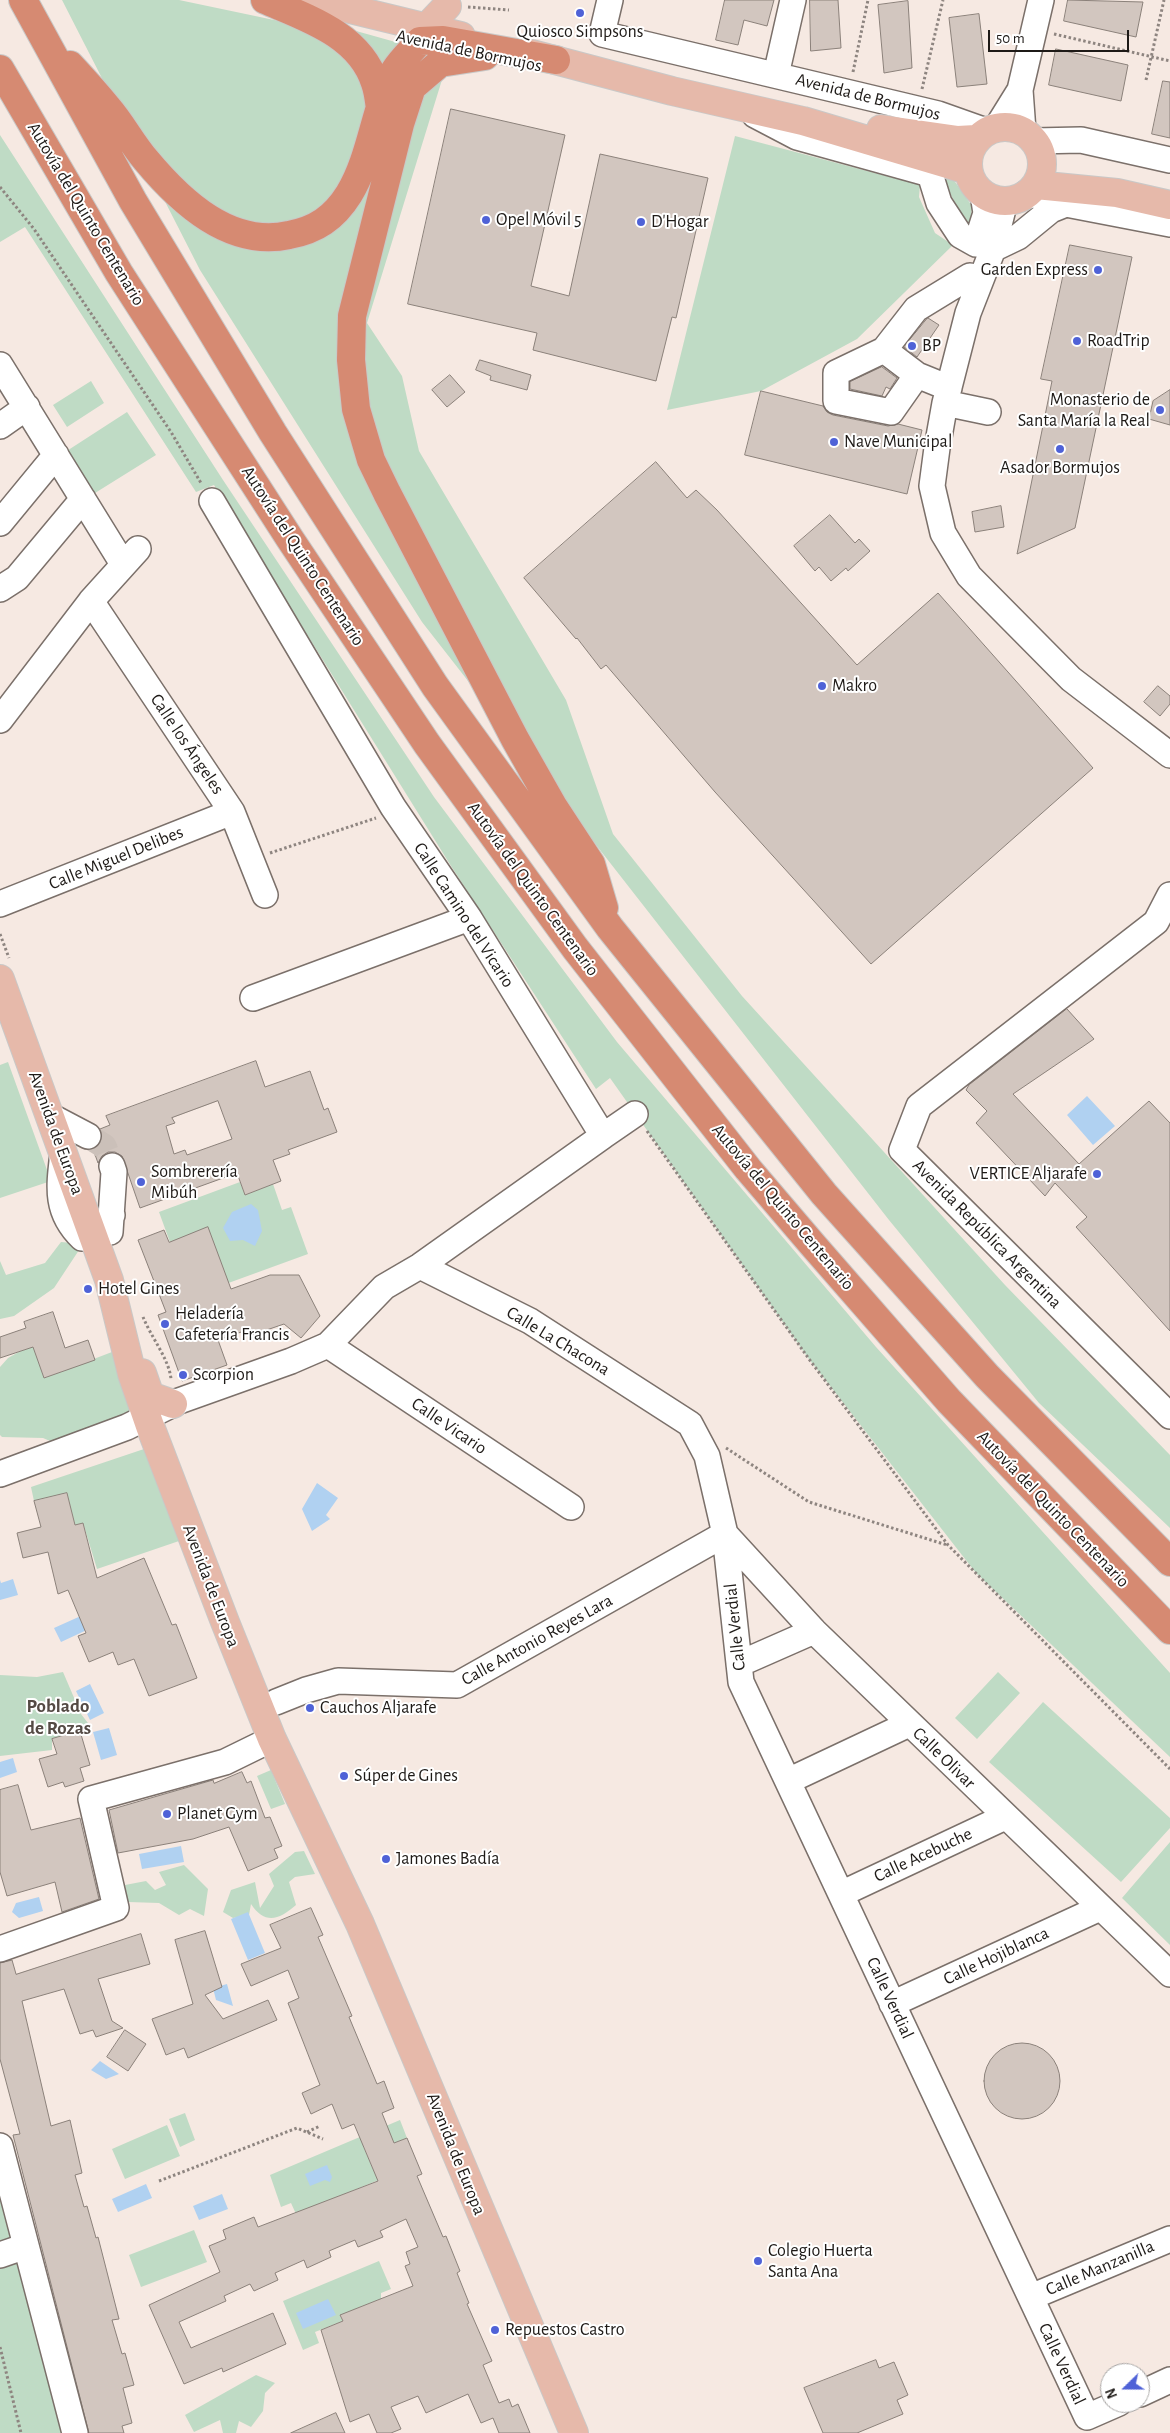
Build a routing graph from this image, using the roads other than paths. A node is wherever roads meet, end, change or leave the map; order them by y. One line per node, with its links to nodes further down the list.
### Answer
1 (23, 0): 10 (highway)
2 (265, 0): 17 (highway)
3 (269, 0): 9 (main road, Avenida de Bormujos)
4 (274, 0): 9 (main road)
5 (290, 0): 9 (main road, Avenida de Bormujos)
6 (610, 0): 14 (street, Avenida de Bormujos)
7 (793, 0): 14 (street)
8 (1041, 0): 20 (street)
9 (437, 21): 11 (main road, Avenida de Bormujos); 12 (highway); 17 (highway)
10 (39, 31): 17 (highway); 48 (highway)
11 (485, 56): 15 (main road, Avenida de Bormujos); 48 (highway)
12 (556, 60): 15 (main road, Avenida de Bormujos)
13 (0, 70): 68 (highway, Autovía del Quinto Centenario)
14 (776, 75): 18 (street, Avenida de Bormujos)
15 (672, 91): 16 (main road, Avenida de Bormujos)
16 (740, 106): 19 (main road, Avenida de Bormujos); 25 (street)
17 (380, 109)
18 (931, 120): 19 (main road, Avenida de Bormujos); 20 (main road, Avenida de Bormujos)
19 (802, 121): 20 (main road, Avenida de Bormujos)
20 (1011, 160): 21 (street, Avenida de Bormujos); 22 (street); 23 (main road, Avenida de Bormujos); 25 (street)
21 (1170, 160)
22 (1066, 204): 24 (street); 25 (street)
23 (1170, 205)
24 (1170, 224)
25 (984, 247): 26 (street); 27 (street)
26 (970, 276): 27 (street); 28 (street)
27 (968, 313): 31 (street)
28 (884, 350): 30 (street); 30 (street)
29 (0, 364): 32 (street)
30 (918, 376): 31 (street)
31 (947, 396): 33 (street); 42 (street)
32 (27, 408): 34 (street); 35 (street)
33 (988, 412)
34 (0, 426)
35 (56, 455): 36 (street); 38 (street)
36 (83, 498): 39 (street); 40 (street)
37 (212, 501): 47 (street, Calle Camino del Vicario)
38 (0, 523)
39 (0, 590)
40 (91, 601): 41 (street); 43 (street, Calle los Ángeles)
41 (0, 720)
42 (1170, 755)
43 (232, 812): 44 (street, Calle los Ángeles); 46 (street, Calle Miguel Delibes)
44 (265, 895)
45 (1170, 895): 63 (street, Avenida República Argentina)
46 (0, 904)
47 (469, 918): 50 (street); 54 (street, Calle Camino del Vicario)
48 (610, 928): 67 (highway)
49 (0, 979): 52 (main road, Avenida de Europa)
50 (254, 998)
51 (634, 1114): 54 (street)
52 (50, 1116): 53 (street); 55 (main road, Avenida de Europa)
53 (88, 1136)
54 (603, 1136): 59 (street)
55 (67, 1165): 57 (street); 58 (main road, Avenida de Europa)
56 (112, 1166): 57 (street)
57 (112, 1209): 58 (street); 60 (street)
58 (92, 1235): 60 (main road, Avenida de Europa)
59 (420, 1266): 61 (street); 66 (street, Calle La Chacona)
60 (109, 1281): 62 (main road, Avenida de Europa); 62 (main road, Avenida de Europa)
61 (328, 1345): 62 (street); 65 (street, Calle Vicario)
62 (154, 1413): 64 (street); 70 (main road, Avenida de Europa); 72 (main road, Avenida de Europa)
63 (1170, 1416)
64 (0, 1474)
65 (571, 1507)
66 (725, 1534): 69 (street, Calle Olivar); 71 (street, Calle Verdial); 72 (street, Calle Antonio Reyes Lara)
67 (1170, 1562)
68 (1170, 1630)
69 (814, 1631): 71 (street); 73 (street, Calle Olivar)
70 (238, 1657): 72 (main road); 74 (main road, Avenida de Europa)
71 (739, 1664): 75 (street, Calle Verdial)
72 (276, 1702): 77 (main road, Avenida de Europa)
73 (909, 1724): 75 (street); 76 (street, Calle Olivar)
74 (272, 1739): 77 (main road, Avenida de Europa); 80 (street)
75 (788, 1782): 78 (street, Calle Verdial)
76 (1005, 1817): 78 (street, Calle Acebuche); 79 (street, Calle Olivar)
77 (338, 1874): 92 (main road, Avenida de Europa)
78 (841, 1894): 82 (street, Calle Verdial)
79 (1100, 1908): 81 (street, Calle Olivar); 82 (street, Calle Hojiblanca)
80 (0, 1949)
81 (1170, 1974)
82 (892, 2004): 87 (street, Calle Verdial)
83 (0, 2146): 85 (street)
84 (1170, 2239): 87 (street, Calle Manzanilla)
85 (26, 2246): 86 (street); 91 (street)
86 (0, 2255)
87 (1030, 2297): 90 (street, Calle Verdial)
88 (1170, 2380): 89 (street)
89 (1150, 2389)
90 (1100, 2411)
91 (75, 2433)
92 (574, 2433)

